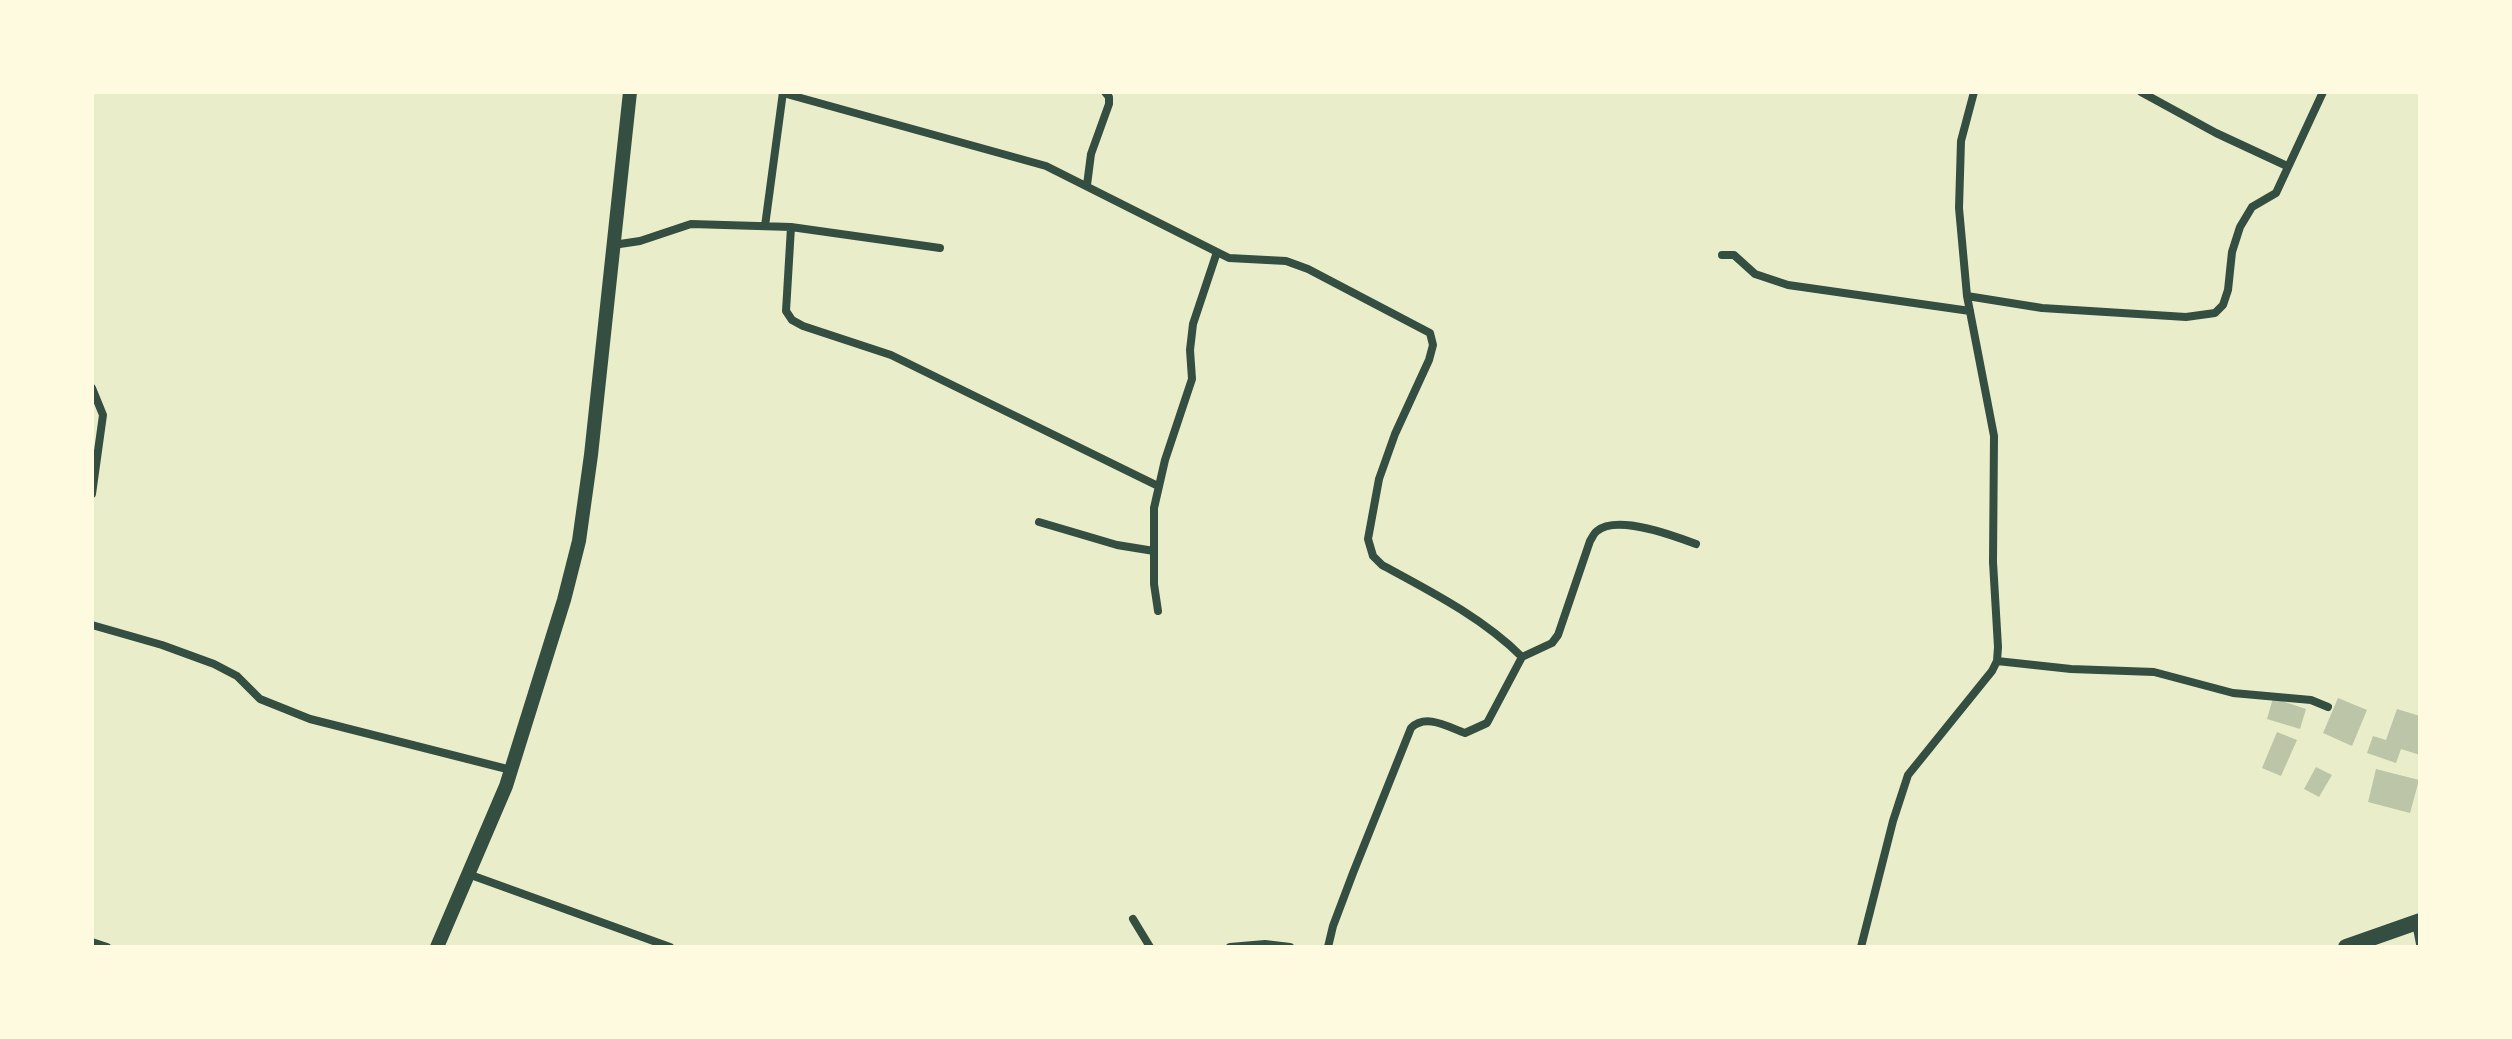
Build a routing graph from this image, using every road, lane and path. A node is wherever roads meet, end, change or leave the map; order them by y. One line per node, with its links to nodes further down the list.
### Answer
1 (630, 92): 11 (main road)
2 (783, 92): 8 (street); 9 (street)
3 (1105, 92): 8 (street)
4 (1974, 92): 15 (street)
5 (2141, 92): 7 (street)
6 (2323, 92): 7 (street)
7 (2287, 166): 15 (street)
8 (1087, 185): 13 (street)
9 (765, 226): 10 (street); 11 (street)
10 (791, 227): 12 (street); 18 (street)
11 (613, 245): 28 (main road)
12 (940, 248)
13 (1217, 252): 18 (street); 25 (street)
14 (1722, 255): 16 (street)
15 (1967, 296): 16 (street)
16 (1970, 311): 26 (street)
17 (92, 388): 19 (street)
18 (1158, 486): 22 (street)
19 (92, 494)
20 (1039, 522): 22 (street)
21 (1696, 544): 25 (street)
22 (1154, 551): 23 (street)
23 (1158, 611)
24 (92, 625): 28 (street)
25 (1522, 657): 40 (street)
26 (1997, 661): 27 (street); 41 (street)
27 (2328, 707)
28 (511, 770): 29 (main road)
29 (468, 874): 35 (main road); 36 (street)
30 (1133, 919): 37 (street)
31 (2418, 922): 33 (street); 42 (main road)
32 (92, 942): 34 (street)
33 (2420, 944)
34 (107, 947)
35 (437, 947)
36 (670, 947)
37 (1150, 947)
38 (1230, 947): 39 (street)
39 (1290, 947)
40 (1328, 947)
41 (1861, 947)
42 (2346, 947)

